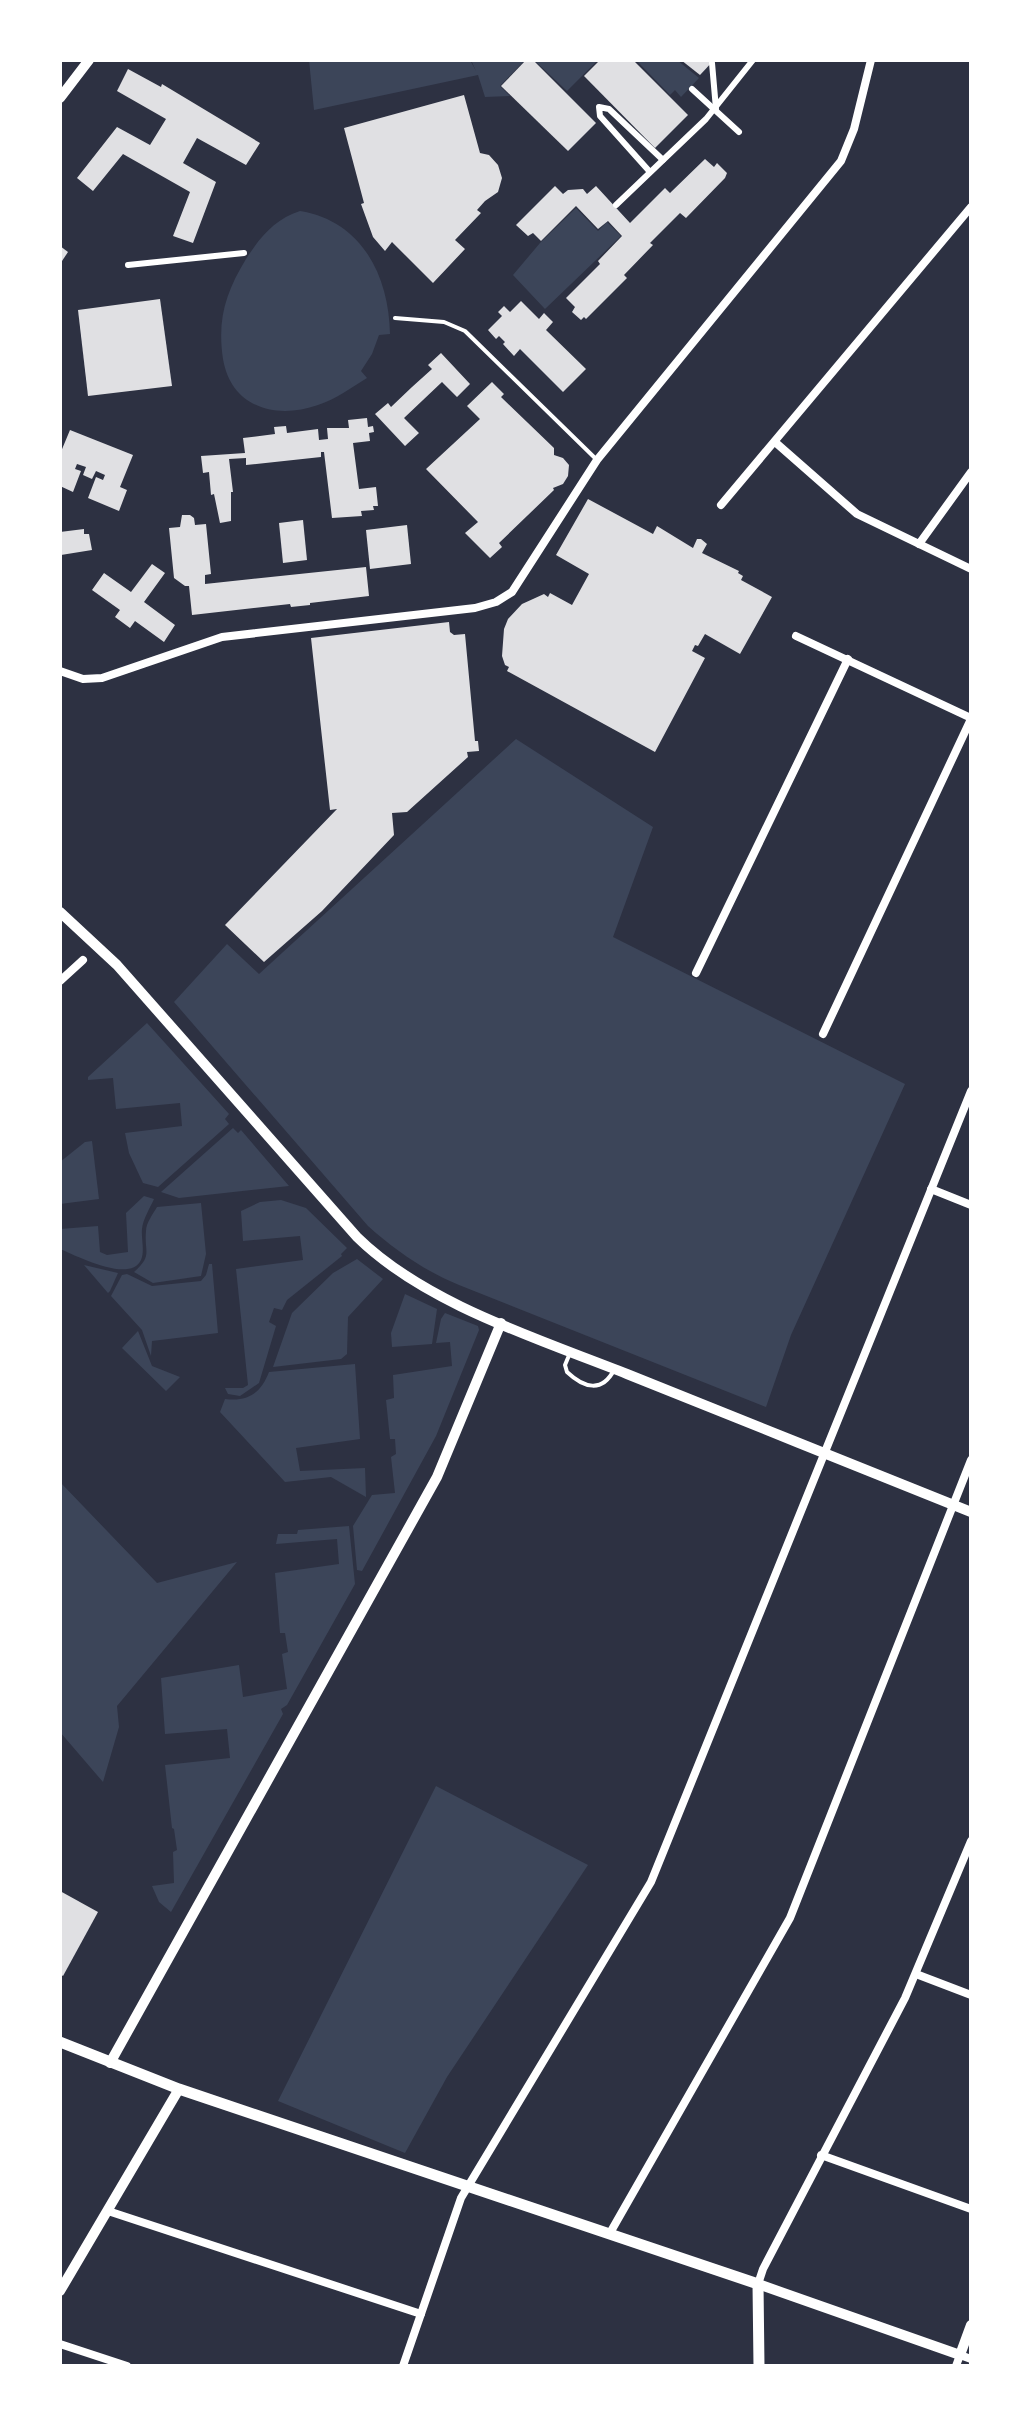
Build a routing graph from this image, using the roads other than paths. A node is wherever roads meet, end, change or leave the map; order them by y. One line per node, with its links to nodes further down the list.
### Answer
1 (89, 60): 8 (street)
2 (742, 60): 6 (street)
3 (753, 60): 6 (street)
4 (871, 60): 19 (street)
5 (712, 63): 9 (street)
6 (748, 67): 9 (street)
7 (692, 89): 9 (street)
8 (60, 98)
9 (716, 109): 10 (street); 11 (street)
10 (739, 132)
11 (663, 160): 12 (street); 12 (street)
12 (650, 172): 13 (street)
13 (616, 205)
14 (971, 207): 18 (street)
15 (244, 253): 16 (street)
16 (128, 265)
17 (395, 318): 19 (lane)
18 (775, 442): 21 (street); 22 (street)
19 (597, 460): 26 (street)
20 (971, 472): 22 (street)
21 (721, 505)
22 (919, 544): 23 (street)
23 (971, 569)
24 (796, 636): 25 (street)
25 (848, 659): 27 (street); 30 (street)
26 (60, 671)
27 (971, 718): 32 (street)
28 (60, 912): 36 (street)
29 (83, 960): 31 (street)
30 (696, 973)
31 (60, 981)
32 (823, 1034)
33 (971, 1091): 34 (street)
34 (931, 1189): 35 (street); 39 (street)
35 (971, 1205)
36 (501, 1323): 37 (street); 47 (street)
37 (570, 1351): 38 (street); 38 (lane)
38 (614, 1369): 39 (street)
39 (823, 1453): 41 (street); 50 (street)
40 (971, 1460): 41 (street)
41 (953, 1505): 42 (street); 53 (street)
42 (971, 1512)
43 (971, 1841): 44 (street)
44 (916, 1974): 45 (street); 49 (street)
45 (971, 1995)
46 (60, 2042): 47 (main road)
47 (110, 2063): 48 (main road)
48 (179, 2089): 50 (main road); 52 (street)
49 (821, 2155): 51 (street); 54 (street)
50 (468, 2187): 53 (main road); 56 (street)
51 (971, 2209)
52 (108, 2211): 55 (street); 56 (street)
53 (610, 2233): 54 (main road)
54 (758, 2284): 59 (street); 63 (main road)
55 (60, 2291)
56 (421, 2314): 62 (street)
57 (971, 2325): 59 (street)
58 (60, 2344): 60 (street)
59 (962, 2360)
60 (106, 2363): 61 (street)
61 (127, 2366)
62 (403, 2366)
63 (759, 2366)

